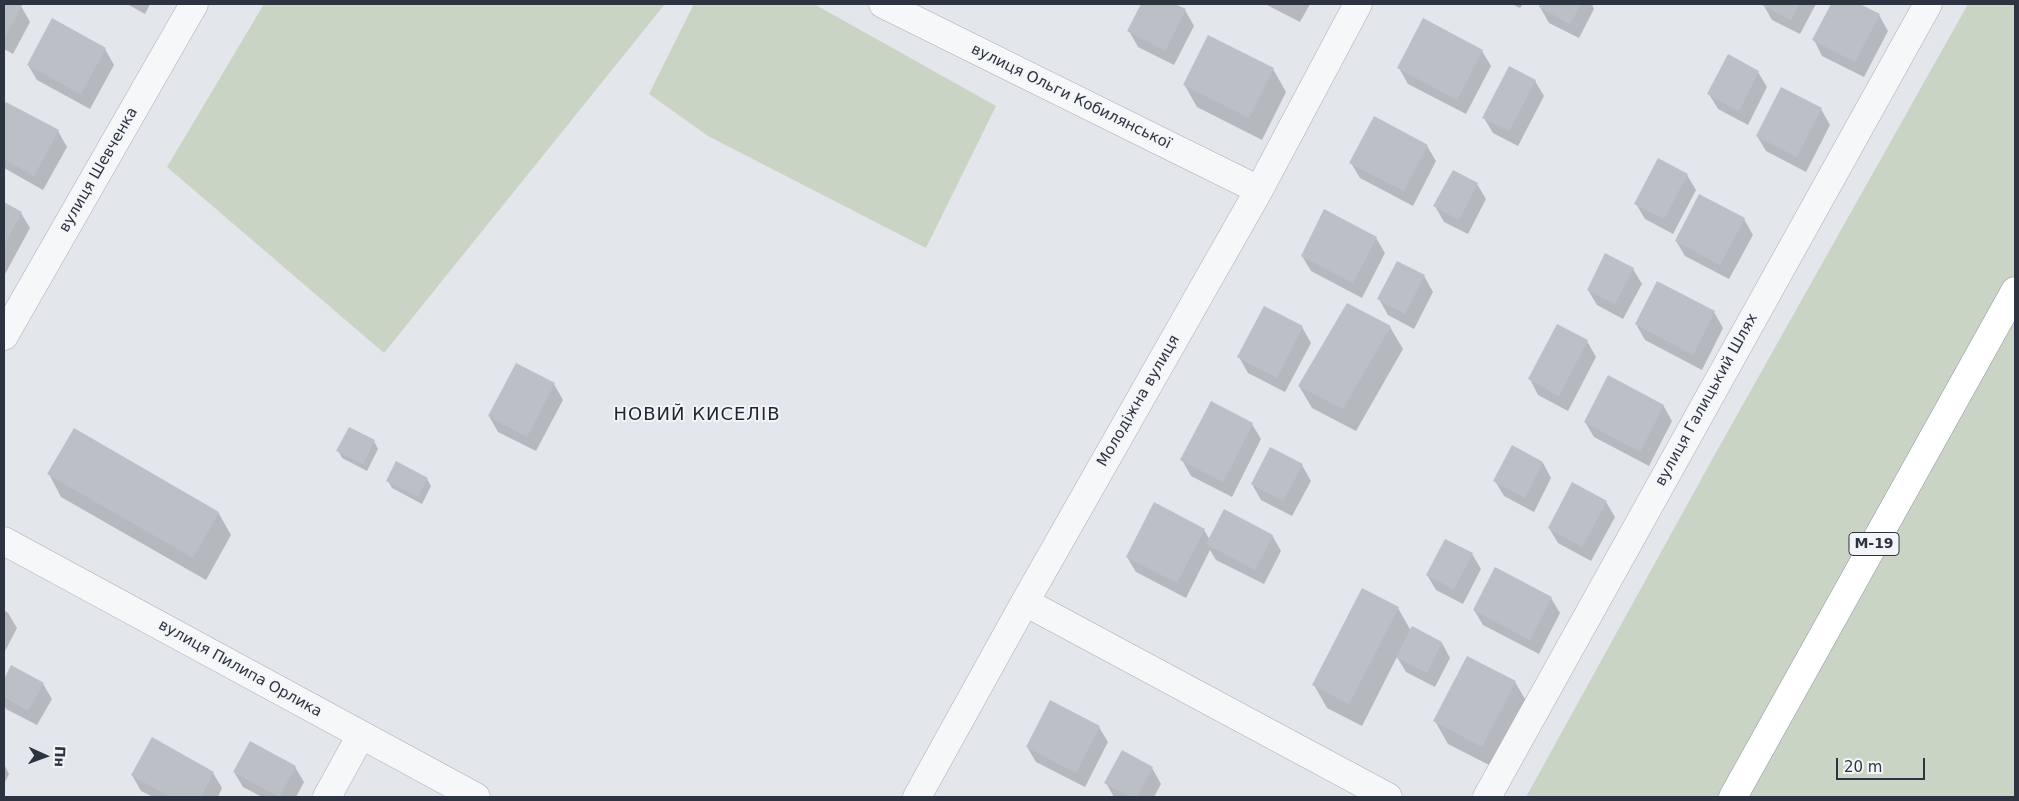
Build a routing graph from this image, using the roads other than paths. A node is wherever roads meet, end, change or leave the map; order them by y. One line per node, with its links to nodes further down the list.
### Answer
1 (194, 4): 7 (street, вулиця Шевченка)
2 (883, 4): 5 (street, вулиця Ольги Кобилянської)
3 (1358, 4): 5 (street, Молодіжна вулиця)
4 (1928, 4): 15 (street, вулиця Галицький Шлях)
5 (1259, 190): 9 (street, Молодіжна вулиця)
6 (2015, 291): 16 (highway, М-19)
7 (4, 336)
8 (4, 540): 10 (street, вулиця Пилипа Орлика)
9 (1025, 602): 13 (street, Молодіжна вулиця); 14 (street)
10 (361, 735): 11 (street); 12 (street, вулиця Пилипа Орлика)
11 (327, 797)
12 (476, 797)
13 (917, 797)
14 (1388, 797)
15 (1487, 797)
16 (1733, 797)

